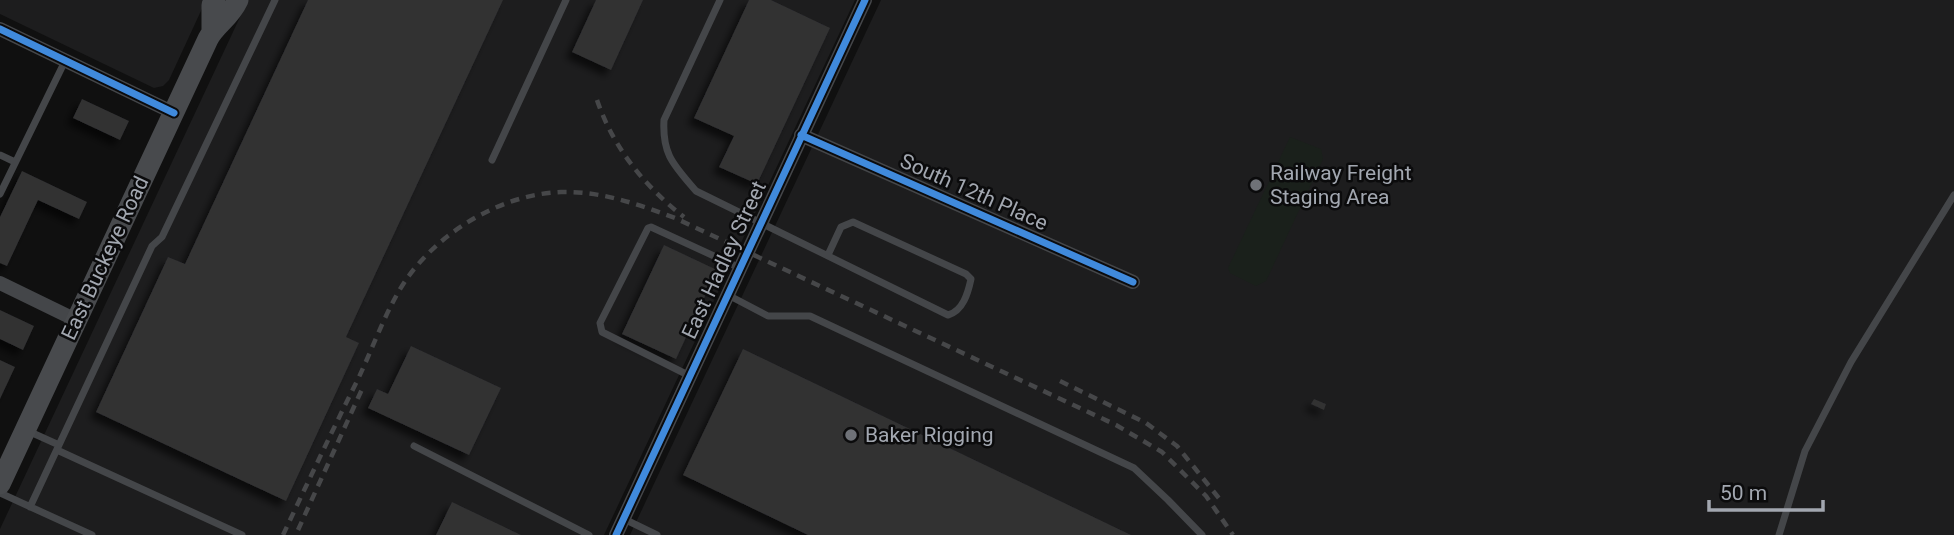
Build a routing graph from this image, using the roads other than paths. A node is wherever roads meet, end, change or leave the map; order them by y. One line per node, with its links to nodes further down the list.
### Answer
1 (215, 0): 8 (main road, East Buckeye Road)
2 (238, 0): 8 (main road, East Buckeye Road)
3 (275, 0): 27 (lane)
4 (566, 0): 13 (lane)
5 (720, 0): 17 (lane)
6 (865, 0): 11 (street, East Hadley Street)
7 (0, 29): 9 (street)
8 (212, 33): 10 (main road, East Buckeye Road)
9 (65, 61): 10 (street); 14 (lane)
10 (174, 113): 23 (main road, East Buckeye Road)
11 (801, 135): 17 (street, East Hadley Street); 20 (street, South 12th Place)
12 (0, 155): 14 (lane)
13 (492, 160)
14 (15, 162): 15 (lane)
15 (0, 194)
16 (1954, 195): 38 (lane)
17 (761, 223): 18 (lane); 19 (street, East Hadley Street)
18 (828, 255): 18 (lane)
19 (740, 268): 22 (street, East Hadley Street); 24 (lane)
20 (1133, 282)
21 (0, 283): 23 (street)
22 (728, 295): 24 (street, East Hadley Street); 37 (lane)
23 (76, 320): 25 (main road, East Buckeye Road)
24 (690, 376): 31 (street, East Hadley Street)
25 (25, 430): 27 (lane); 28 (main road, East Buckeye Road)
26 (414, 446): 34 (lane)
27 (58, 448): 30 (lane); 33 (lane)
28 (0, 484)
29 (0, 493): 30 (lane)
30 (30, 507): 32 (lane)
31 (624, 519): 35 (street, East Hadley Street); 36 (lane)
32 (92, 535)
33 (242, 535)
34 (589, 535)
35 (616, 535)
36 (657, 535)
37 (1202, 535)
38 (1779, 535)

